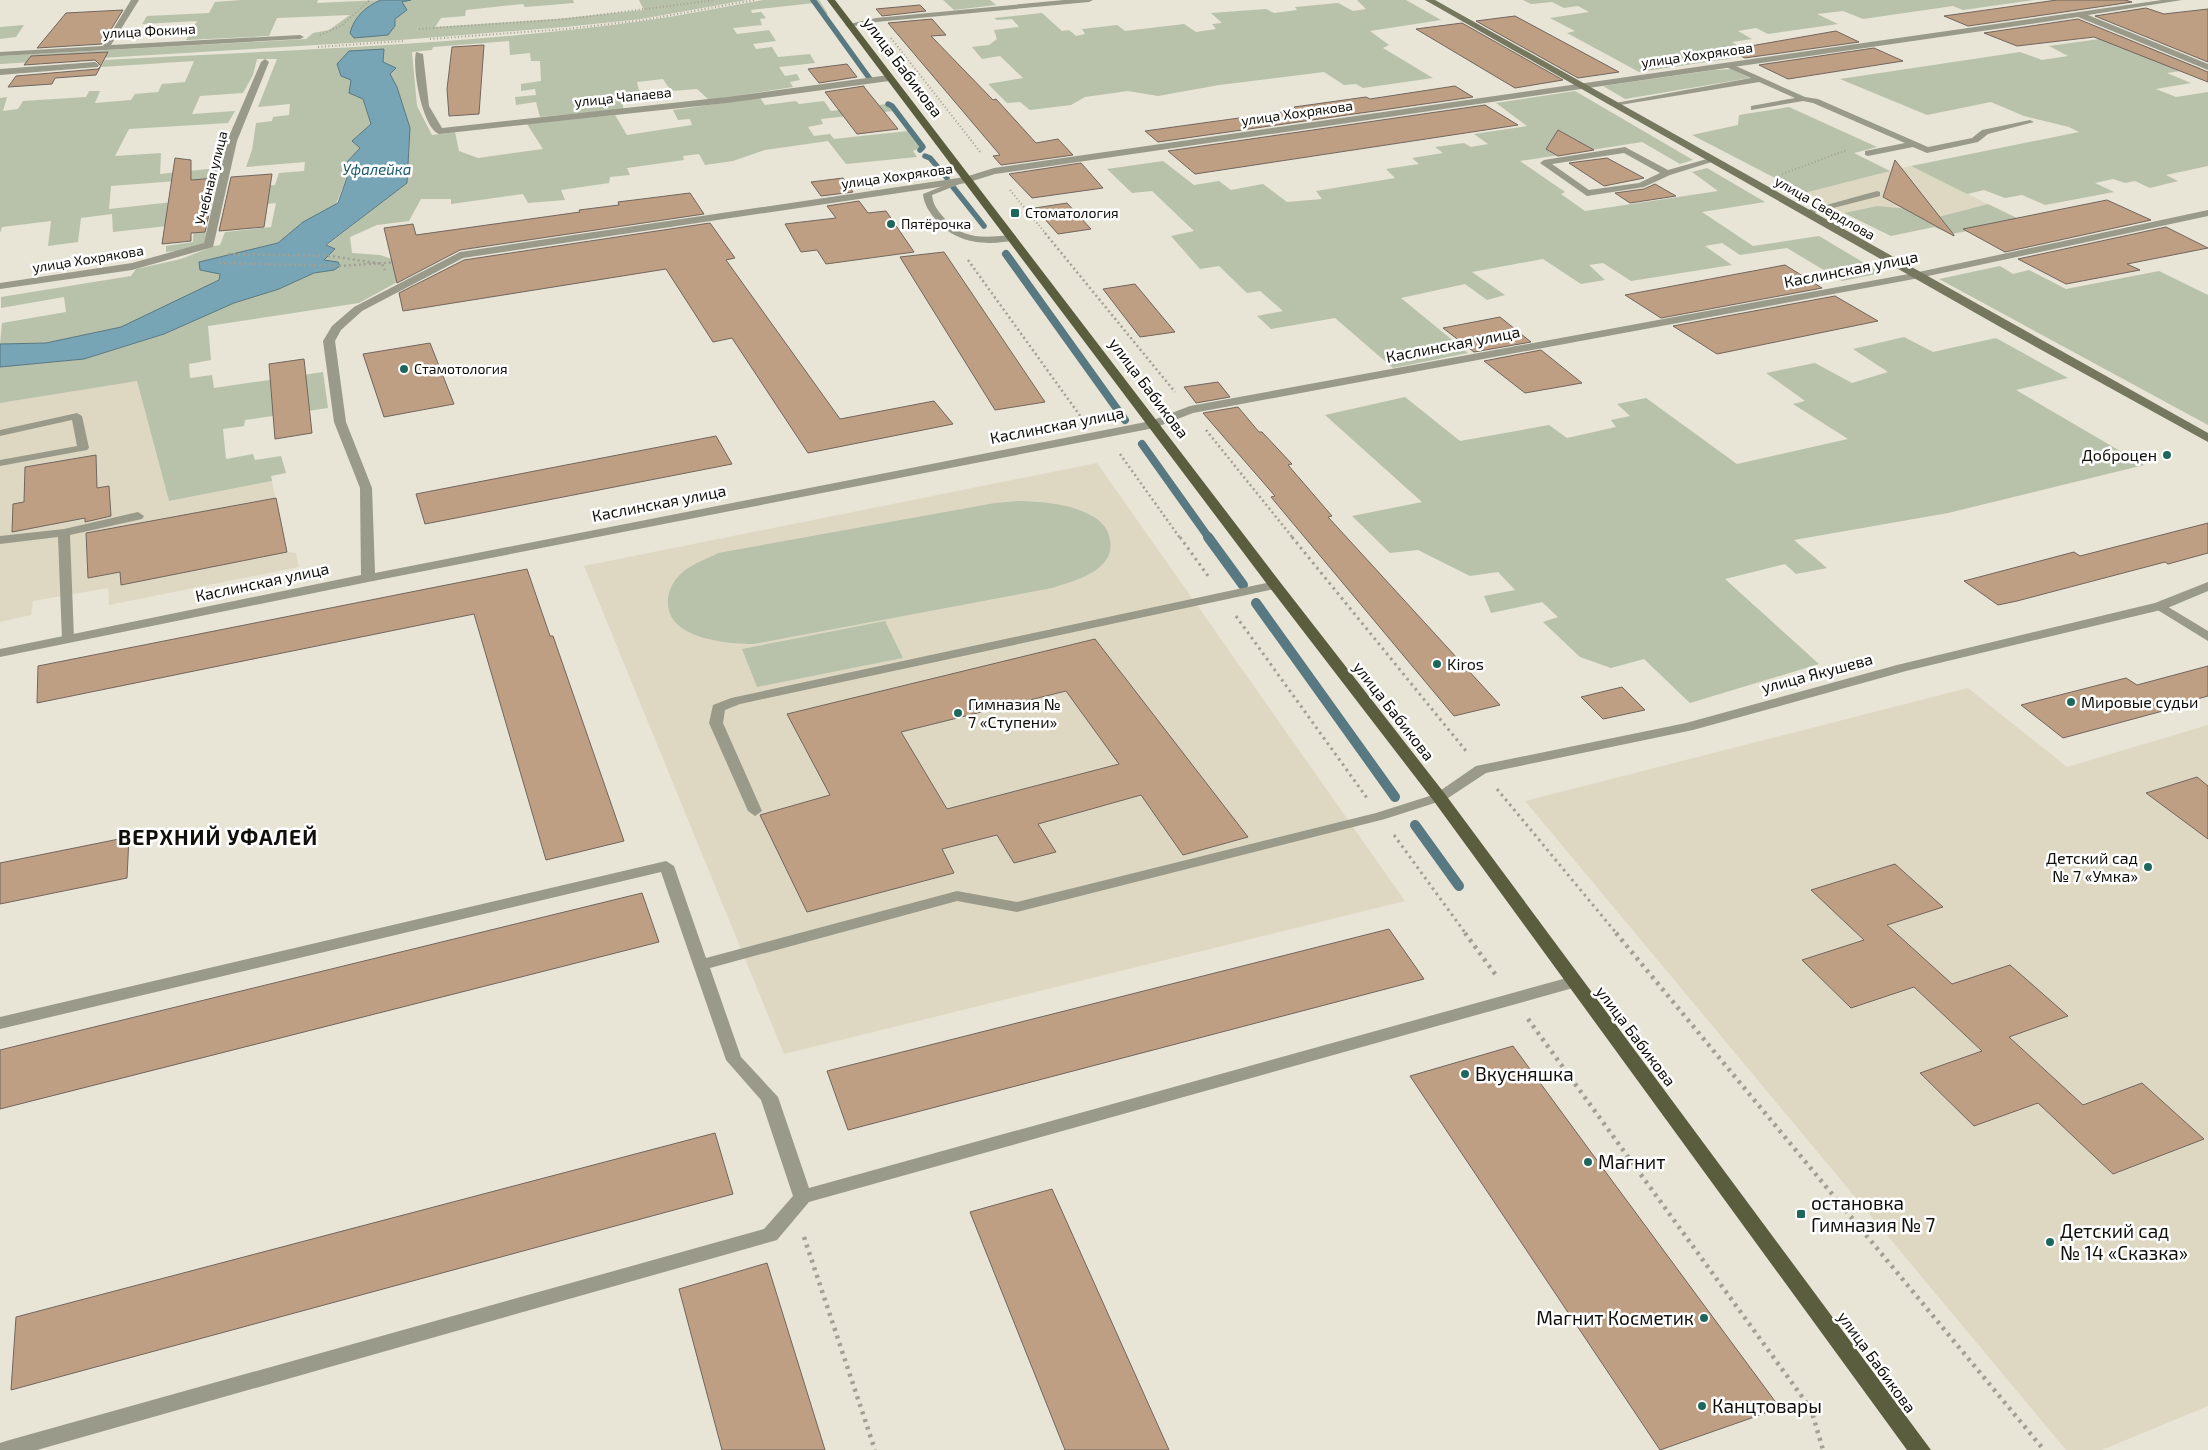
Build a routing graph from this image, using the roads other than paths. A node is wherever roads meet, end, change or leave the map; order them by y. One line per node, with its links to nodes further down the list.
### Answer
1 (135, 0): 9 (street)
2 (832, 0): 7 (main road, улица Бабикова)
3 (1089, 0): 7 (street)
4 (1429, 0): 19 (street, улица Свердлова)
5 (2178, 0): 6 (street, улица Хохрякова)
6 (2078, 15): 14 (street, улица Хохрякова); 15 (street)
7 (849, 26): 17 (main road, улица Бабикова)
8 (300, 37): 9 (street, улица Фокина)
9 (106, 48): 10 (street, улица Фокина)
10 (0, 54)
11 (420, 54): 17 (street, улица Чапаева)
12 (265, 62): 33 (street, Учебная улица)
13 (95, 65): 16 (street, улица Фокина)
14 (1729, 65): 18 (lane); 19 (street, улица Хохрякова)
15 (2208, 67)
16 (0, 72)
17 (889, 78): 28 (main road, улица Бабикова)
18 (1760, 79): 20 (lane); 21 (lane)
19 (1583, 86): 21 (street, улица Свердлова); 28 (street, улица Хохрякова)
20 (1803, 99): 22 (lane); 24 (lane)
21 (1614, 104): 26 (street, улица Свердлова)
22 (1754, 108)
23 (2030, 122): 24 (lane)
24 (1914, 144): 25 (lane)
25 (1868, 153)
26 (1714, 160): 27 (lane); 30 (street, улица Свердлова)
27 (1667, 173): 27 (lane)
28 (966, 180): 32 (main road, улица Бабикова); 32 (lane); 43 (street, улица Хохрякова)
29 (1877, 194): 30 (lane)
30 (1806, 212): 34 (street, улица Свердлова)
31 (2208, 213): 34 (street, Каслинская улица)
32 (1013, 238): 36 (main road, улица Бабикова)
33 (180, 256): 35 (street, улица Хохрякова)
34 (1914, 276): 36 (street, Каслинская улица); 38 (street, улица Свердлова)
35 (0, 286)
36 (1154, 424): 43 (street, Каслинская улица); 44 (main road, улица Бабикова)
37 (0, 433): 39 (lane)
38 (2208, 438)
39 (0, 463)
40 (138, 516): 41 (lane)
41 (64, 533): 42 (lane); 48 (lane)
42 (0, 540)
43 (368, 578): 48 (street, Каслинская улица)
44 (1275, 585): 50 (main road, улица Бабикова); 51 (lane)
45 (2208, 586): 46 (street, улица Якушева)
46 (2160, 606): 47 (lane); 50 (street, улица Якушева)
47 (2208, 638)
48 (68, 639): 49 (street, Каслинская улица)
49 (0, 653)
50 (1439, 797): 52 (lane); 53 (main road, улица Бабикова)
51 (755, 810)
52 (699, 965): 54 (lane); 55 (lane)
53 (1574, 982): 55 (lane); 57 (main road, улица Бабикова)
54 (0, 1023)
55 (803, 1197): 56 (lane)
56 (6, 1450)
57 (1920, 1450)

